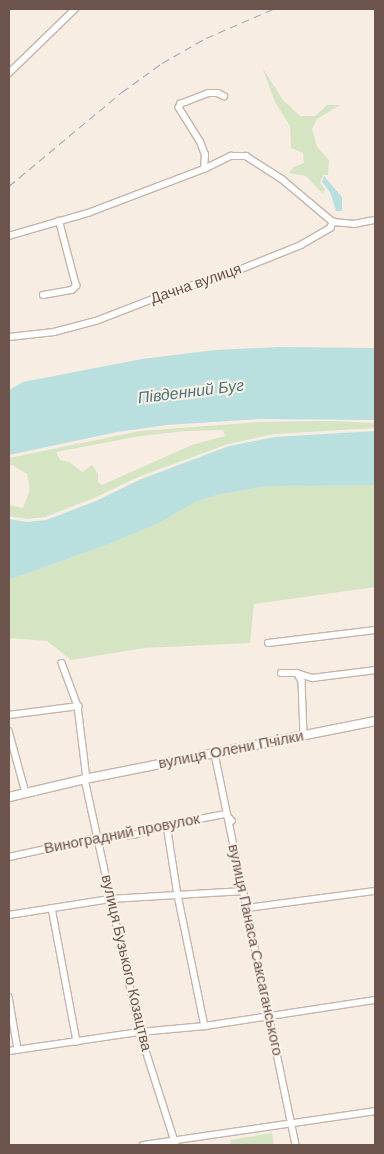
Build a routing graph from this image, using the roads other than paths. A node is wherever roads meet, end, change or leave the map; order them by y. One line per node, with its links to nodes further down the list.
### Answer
1 (75, 9): 2 (street)
2 (9, 73)
3 (224, 96): 4 (street)
4 (204, 169): 6 (street); 7 (street)
5 (375, 220): 7 (street)
6 (59, 221): 8 (street); 9 (street)
7 (333, 222): 10 (street, Дачна вулиця)
8 (9, 236)
9 (43, 295)
10 (9, 336)
11 (375, 630): 12 (street)
12 (268, 642)
13 (62, 663): 17 (street)
14 (375, 670): 16 (street)
15 (281, 673): 16 (street)
16 (297, 673): 21 (street)
17 (78, 706): 18 (street); 23 (street)
18 (9, 715)
19 (375, 721): 21 (street, вулиця Олени Пчілки)
20 (9, 731): 24 (street)
21 (304, 735): 22 (street, вулиця Олени Пчілки)
22 (214, 754): 23 (street, вулиця Олени Пчілки); 26 (street, вулиця Панаса Саксаганського)
23 (86, 779): 24 (street, вулиця Олени Пчілки); 29 (street, вулиця Бузького Козацтва)
24 (26, 793): 25 (street, вулиця Олени Пчілки)
25 (9, 797)
26 (226, 814): 27 (street); 28 (street, Виноградний провулок); 31 (street, вулиця Панаса Саксаганського)
27 (232, 821)
28 (167, 825): 29 (street, Виноградний провулок); 33 (street)
29 (96, 838): 30 (street, Виноградний провулок); 34 (street, вулиця Бузького Козацтва)
30 (9, 857)
31 (244, 891): 33 (street); 36 (street, вулиця Панаса Саксаганського)
32 (375, 891): 36 (street)
33 (178, 895): 34 (street); 41 (street)
34 (110, 899): 35 (street); 42 (street, вулиця Бузького Козацтва)
35 (52, 908): 37 (street); 43 (street)
36 (247, 908): 40 (street, вулиця Панаса Саксаганського)
37 (9, 915)
38 (9, 997): 44 (street)
39 (375, 1000): 40 (street)
40 (270, 1017): 41 (street); 47 (street, вулиця Панаса Саксаганського)
41 (205, 1026): 42 (street)
42 (140, 1032): 43 (street); 48 (street, вулиця Бузького Козацтва)
43 (76, 1042): 44 (street)
44 (18, 1049): 45 (street)
45 (9, 1051)
46 (375, 1111): 47 (street)
47 (291, 1122): 48 (street); 50 (street, вулиця Панаса Саксаганського)
48 (175, 1143): 49 (street)
49 (143, 1145)
50 (296, 1145)

